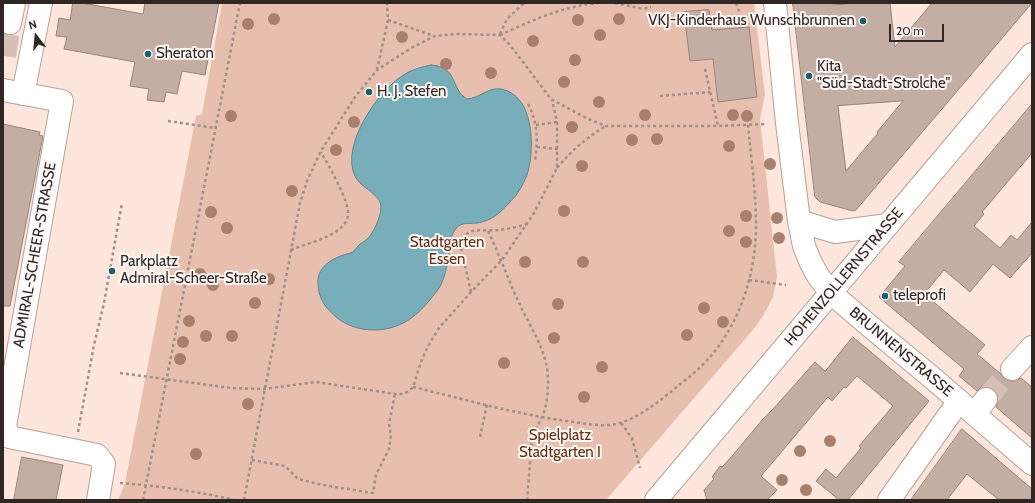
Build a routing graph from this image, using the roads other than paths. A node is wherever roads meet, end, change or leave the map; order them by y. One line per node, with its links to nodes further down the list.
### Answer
1 (41, 3): 4 (street)
2 (775, 3): 5 (street, BRUNNENSTRASSE)
3 (1032, 54): 6 (street, HOHENZOLLERNSTRASSE)
4 (13, 92): 9 (street, ADMIRAL-SCHEER-STRASSE)
5 (799, 221): 6 (street); 7 (street, BRUNNENSTRASSE)
6 (888, 225): 7 (street, HOHENZOLLERNSTRASSE)
7 (831, 293): 11 (street, BRUNNENSTRASSE); 14 (street, HOHENZOLLERNSTRASSE)
8 (1032, 347): 10 (street)
9 (10, 351): 13 (street, ADMIRAL-SCHEER-STRASSE)
10 (1012, 369)
11 (973, 405): 12 (street, BRUNNENSTRASSE); 15 (street)
12 (1032, 464)
13 (100, 491)
14 (656, 500)
15 (889, 500)

